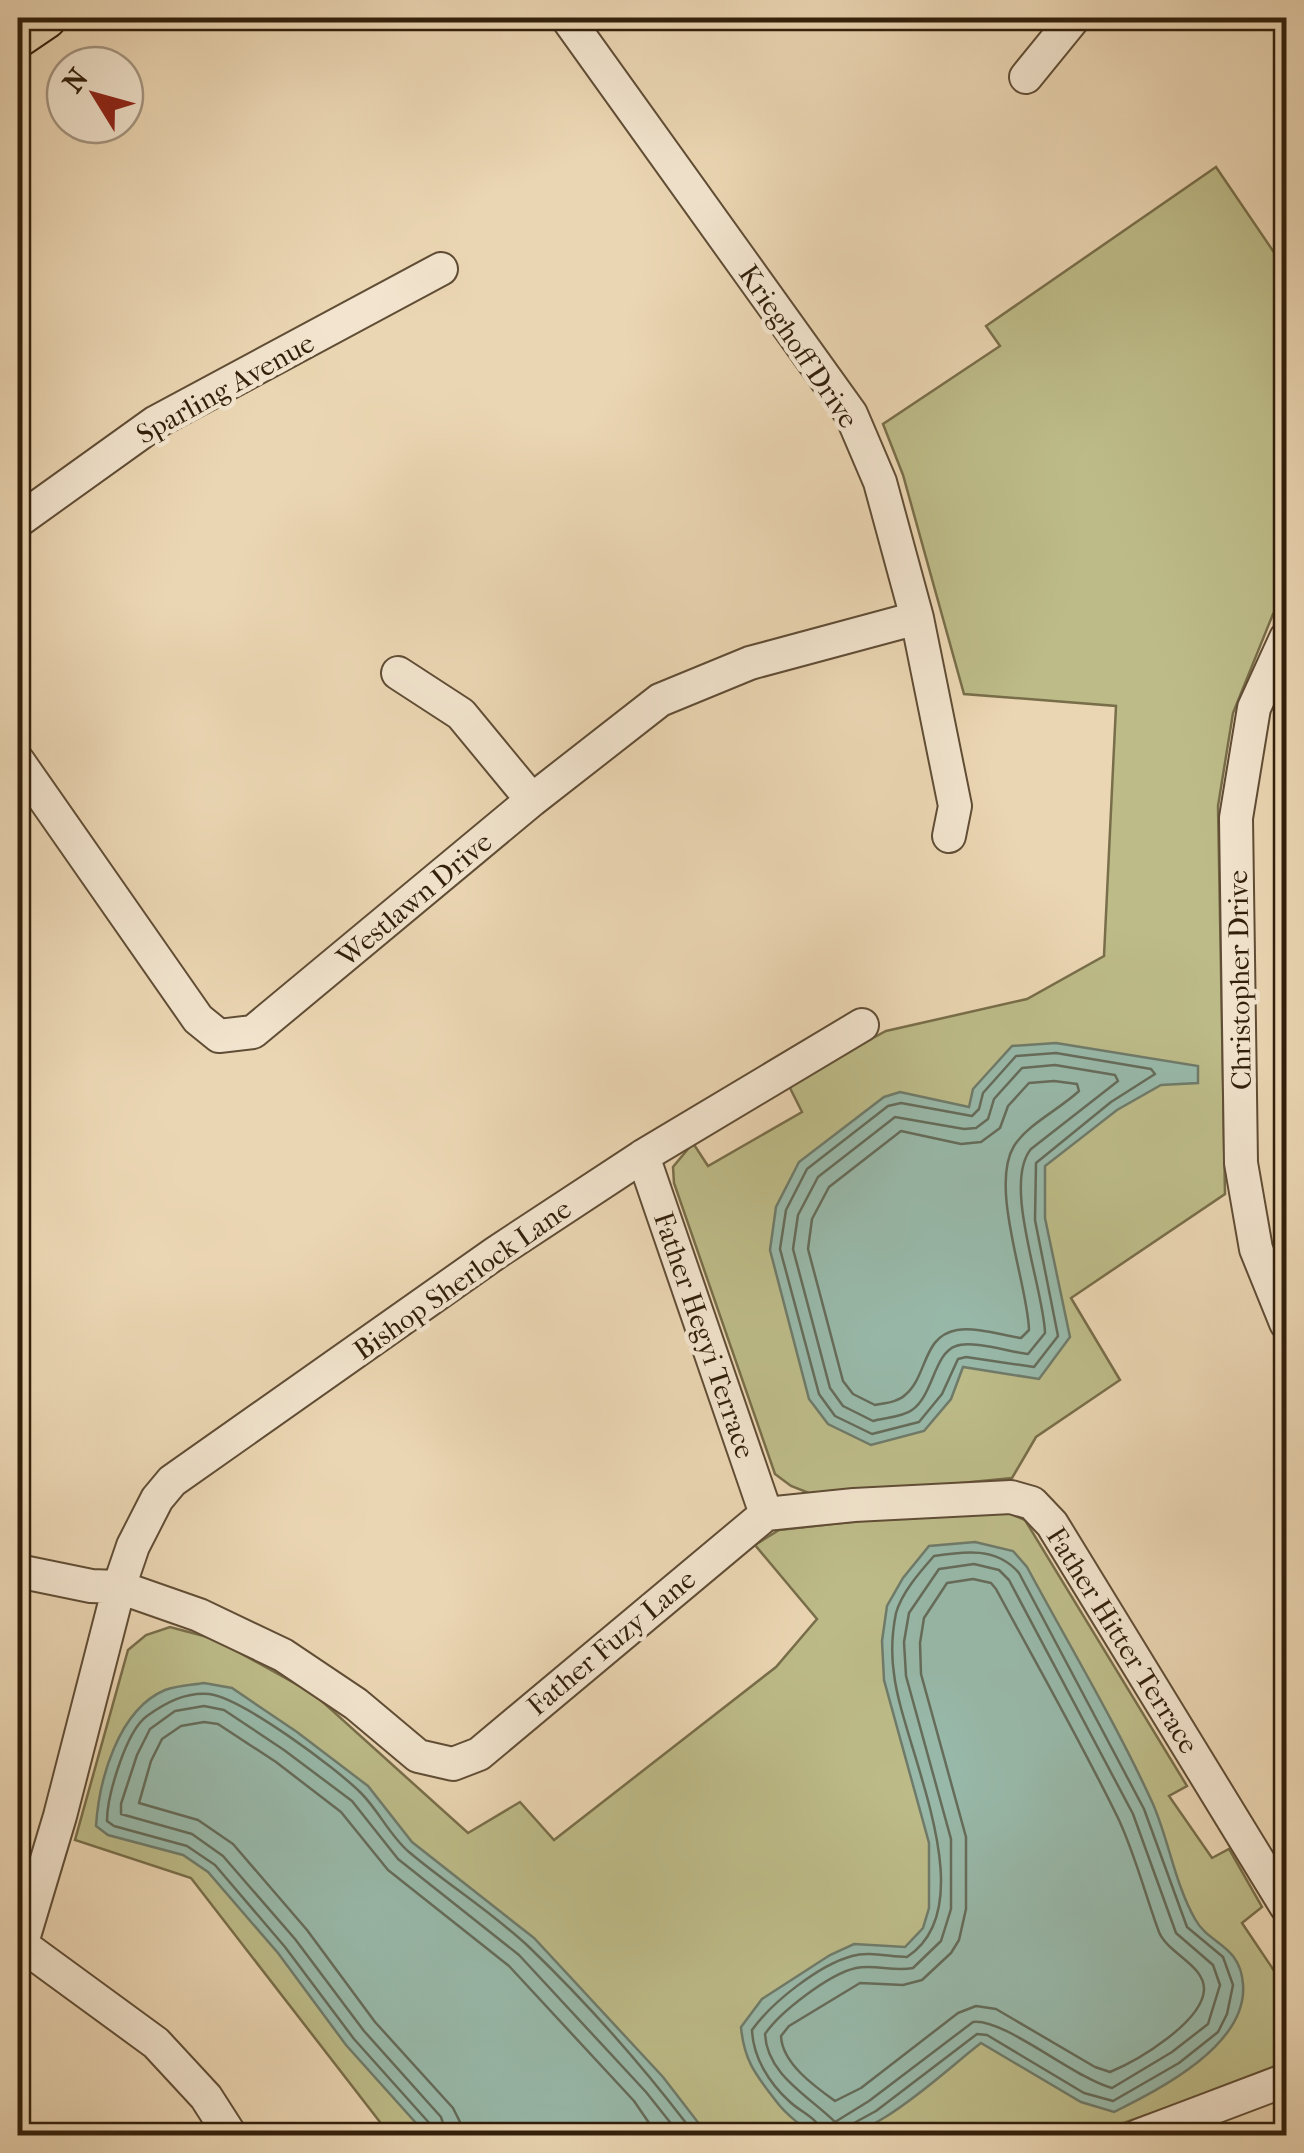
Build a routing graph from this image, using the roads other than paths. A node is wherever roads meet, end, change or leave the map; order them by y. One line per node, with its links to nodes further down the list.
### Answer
1 (46, 18): 4 (main road)
2 (567, 18): 8 (street, Krieghoff Drive)
3 (1074, 18): 5 (street)
4 (18, 37)
5 (1026, 78)
6 (440, 269): 7 (street, Sparling Avenue)
7 (18, 521)
8 (917, 618): 12 (street, Westlawn Drive); 13 (street, Krieghoff Drive)
9 (1286, 638): 16 (street, Christopher Drive)
10 (398, 673): 12 (street)
11 (18, 760): 12 (street, Westlawn Drive)
12 (532, 800)
13 (949, 836)
14 (862, 1025): 15 (street, Bishop Sherlock Lane)
15 (643, 1156): 17 (street, Father Hegyi Terrace); 19 (street, Bishop Sherlock Lane)
16 (1286, 1323)
17 (766, 1514): 19 (street, Father Fuzy Lane); 20 (street, Father Hitter Terrace)
18 (18, 1571): 19 (street)
19 (119, 1587): 21 (street, Bishop Sherlock Lane)
20 (1286, 1906)
21 (20, 1950): 23 (street)
22 (1286, 2080): 24 (street)
23 (231, 2136)
24 (1138, 2136)

